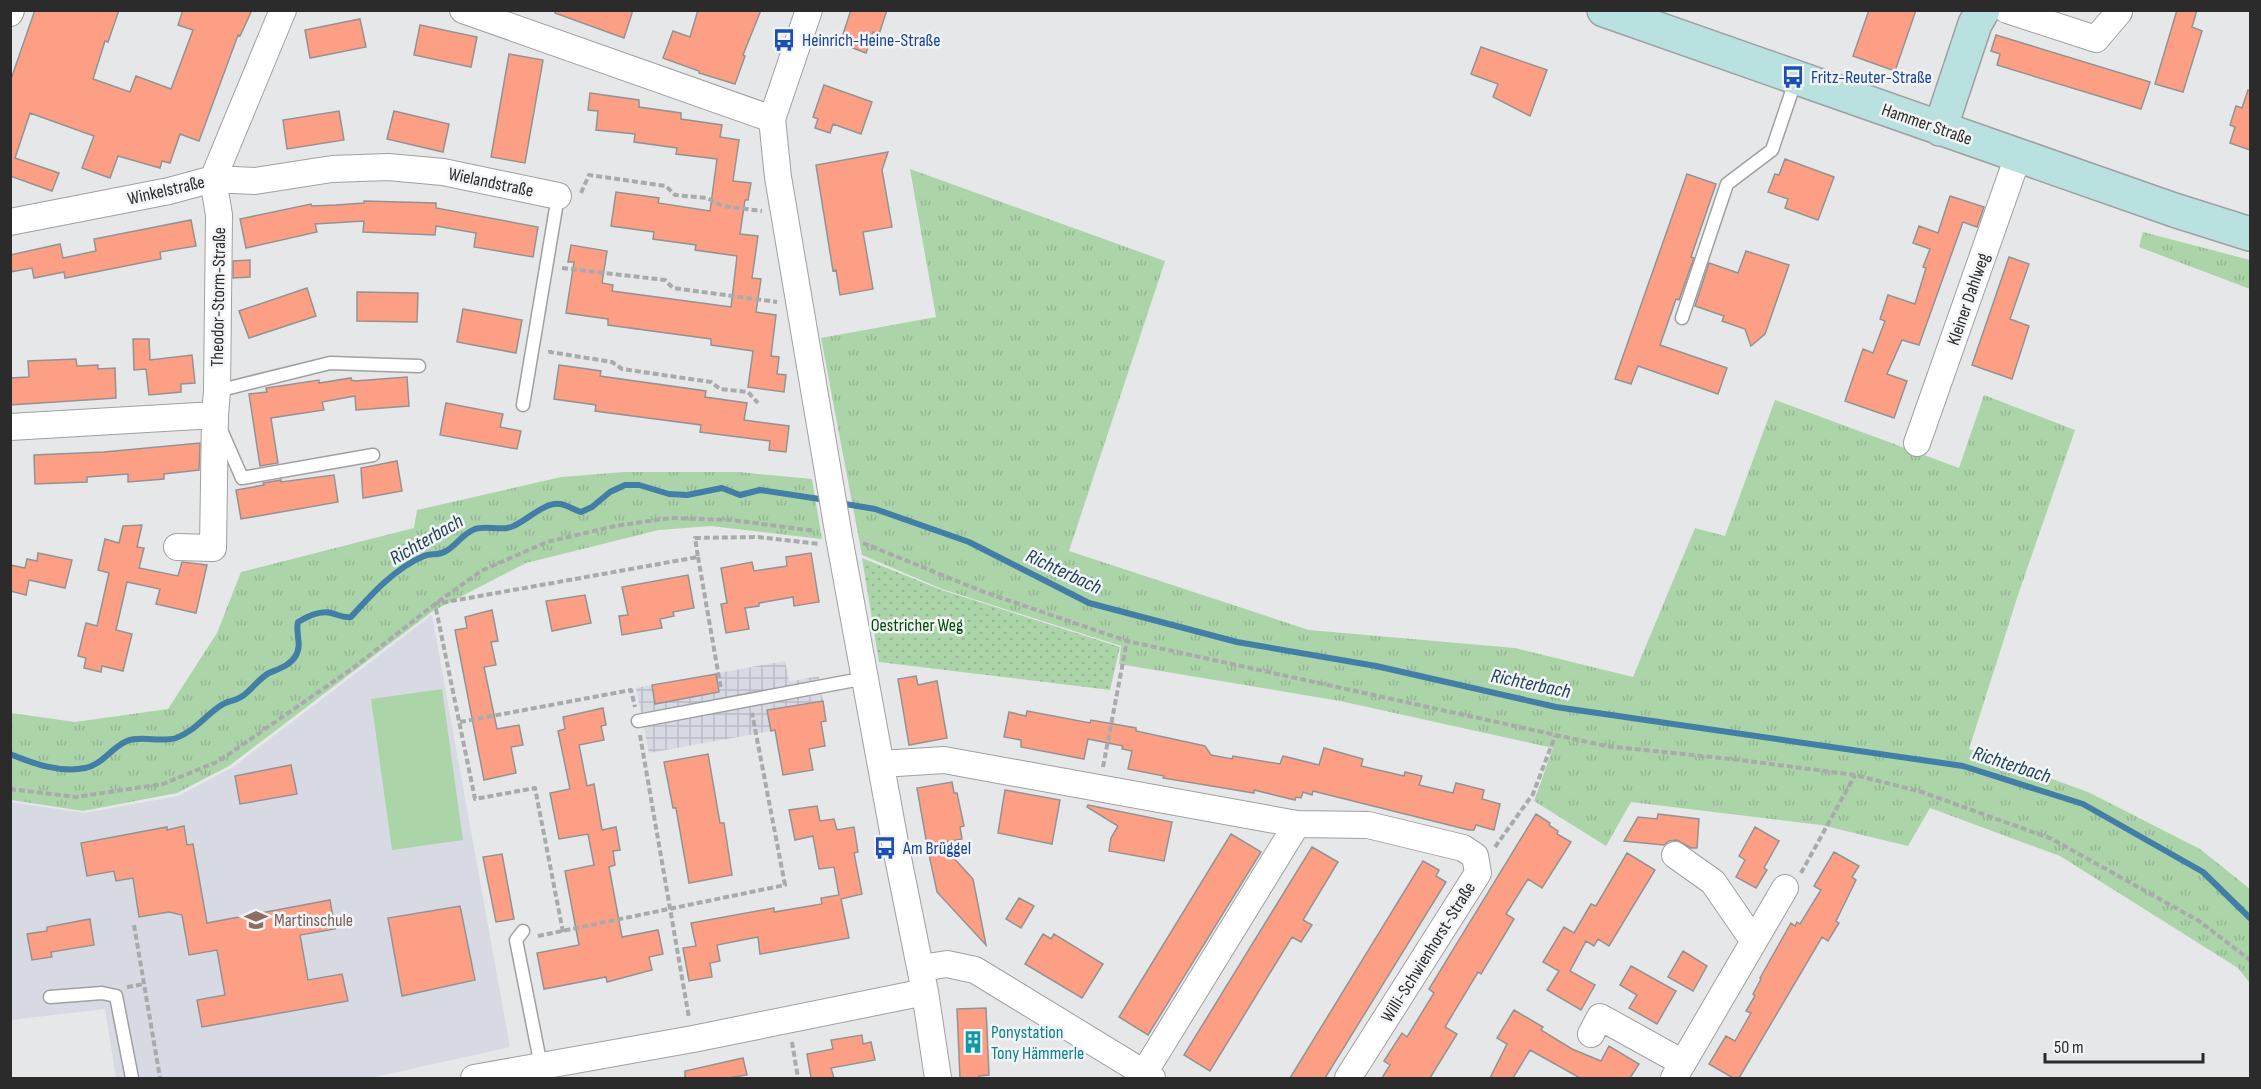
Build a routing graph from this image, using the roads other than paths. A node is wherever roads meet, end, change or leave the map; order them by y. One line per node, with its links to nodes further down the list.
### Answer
1 (283, 10): 12 (street, Winkelstraße)
2 (463, 10): 9 (street)
3 (809, 10): 9 (street)
4 (1604, 10): 8 (main road, Hammer Straße)
5 (1983, 10): 10 (main road)
6 (2007, 10): 7 (street)
7 (2119, 12)
8 (1796, 78): 10 (main road, Hammer Straße); 16 (lane)
9 (772, 119): 24 (street)
10 (1940, 129): 11 (main road, Hammer Straße)
11 (2018, 156): 15 (main road, Hammer Straße); 21 (street, Kleiner Dahlweg)
12 (213, 179): 13 (street, Wielandstraße); 14 (street, Winkelstraße); 18 (street, Theodor-Storm-Straße)
13 (568, 198): 19 (lane, Wielandstraße)
14 (10, 222)
15 (2250, 234)
16 (1682, 318)
17 (419, 366): 18 (lane)
18 (216, 403): 20 (street); 22 (lane); 23 (street, Theodor-Storm-Straße)
19 (522, 405)
20 (10, 427)
21 (1917, 443)
22 (373, 455)
23 (177, 547)
24 (866, 678): 25 (lane); 26 (street)
25 (638, 721)
26 (881, 764): 27 (street, Willi-Schwienhorst-Straße); 32 (street)
27 (1297, 824): 37 (street); 41 (street, Willi-Schwienhorst-Straße)
28 (1675, 855): 31 (street)
29 (1785, 888): 31 (street)
30 (520, 935): 35 (lane)
31 (1753, 940): 36 (street)
32 (923, 980): 35 (street); 37 (street); 40 (street)
33 (50, 996): 38 (lane)
34 (1601, 1017): 36 (street)
35 (534, 1071): 39 (street)
36 (1678, 1071)
37 (1148, 1076)
38 (132, 1078)
39 (474, 1078)
40 (938, 1078)
41 (1348, 1078)

